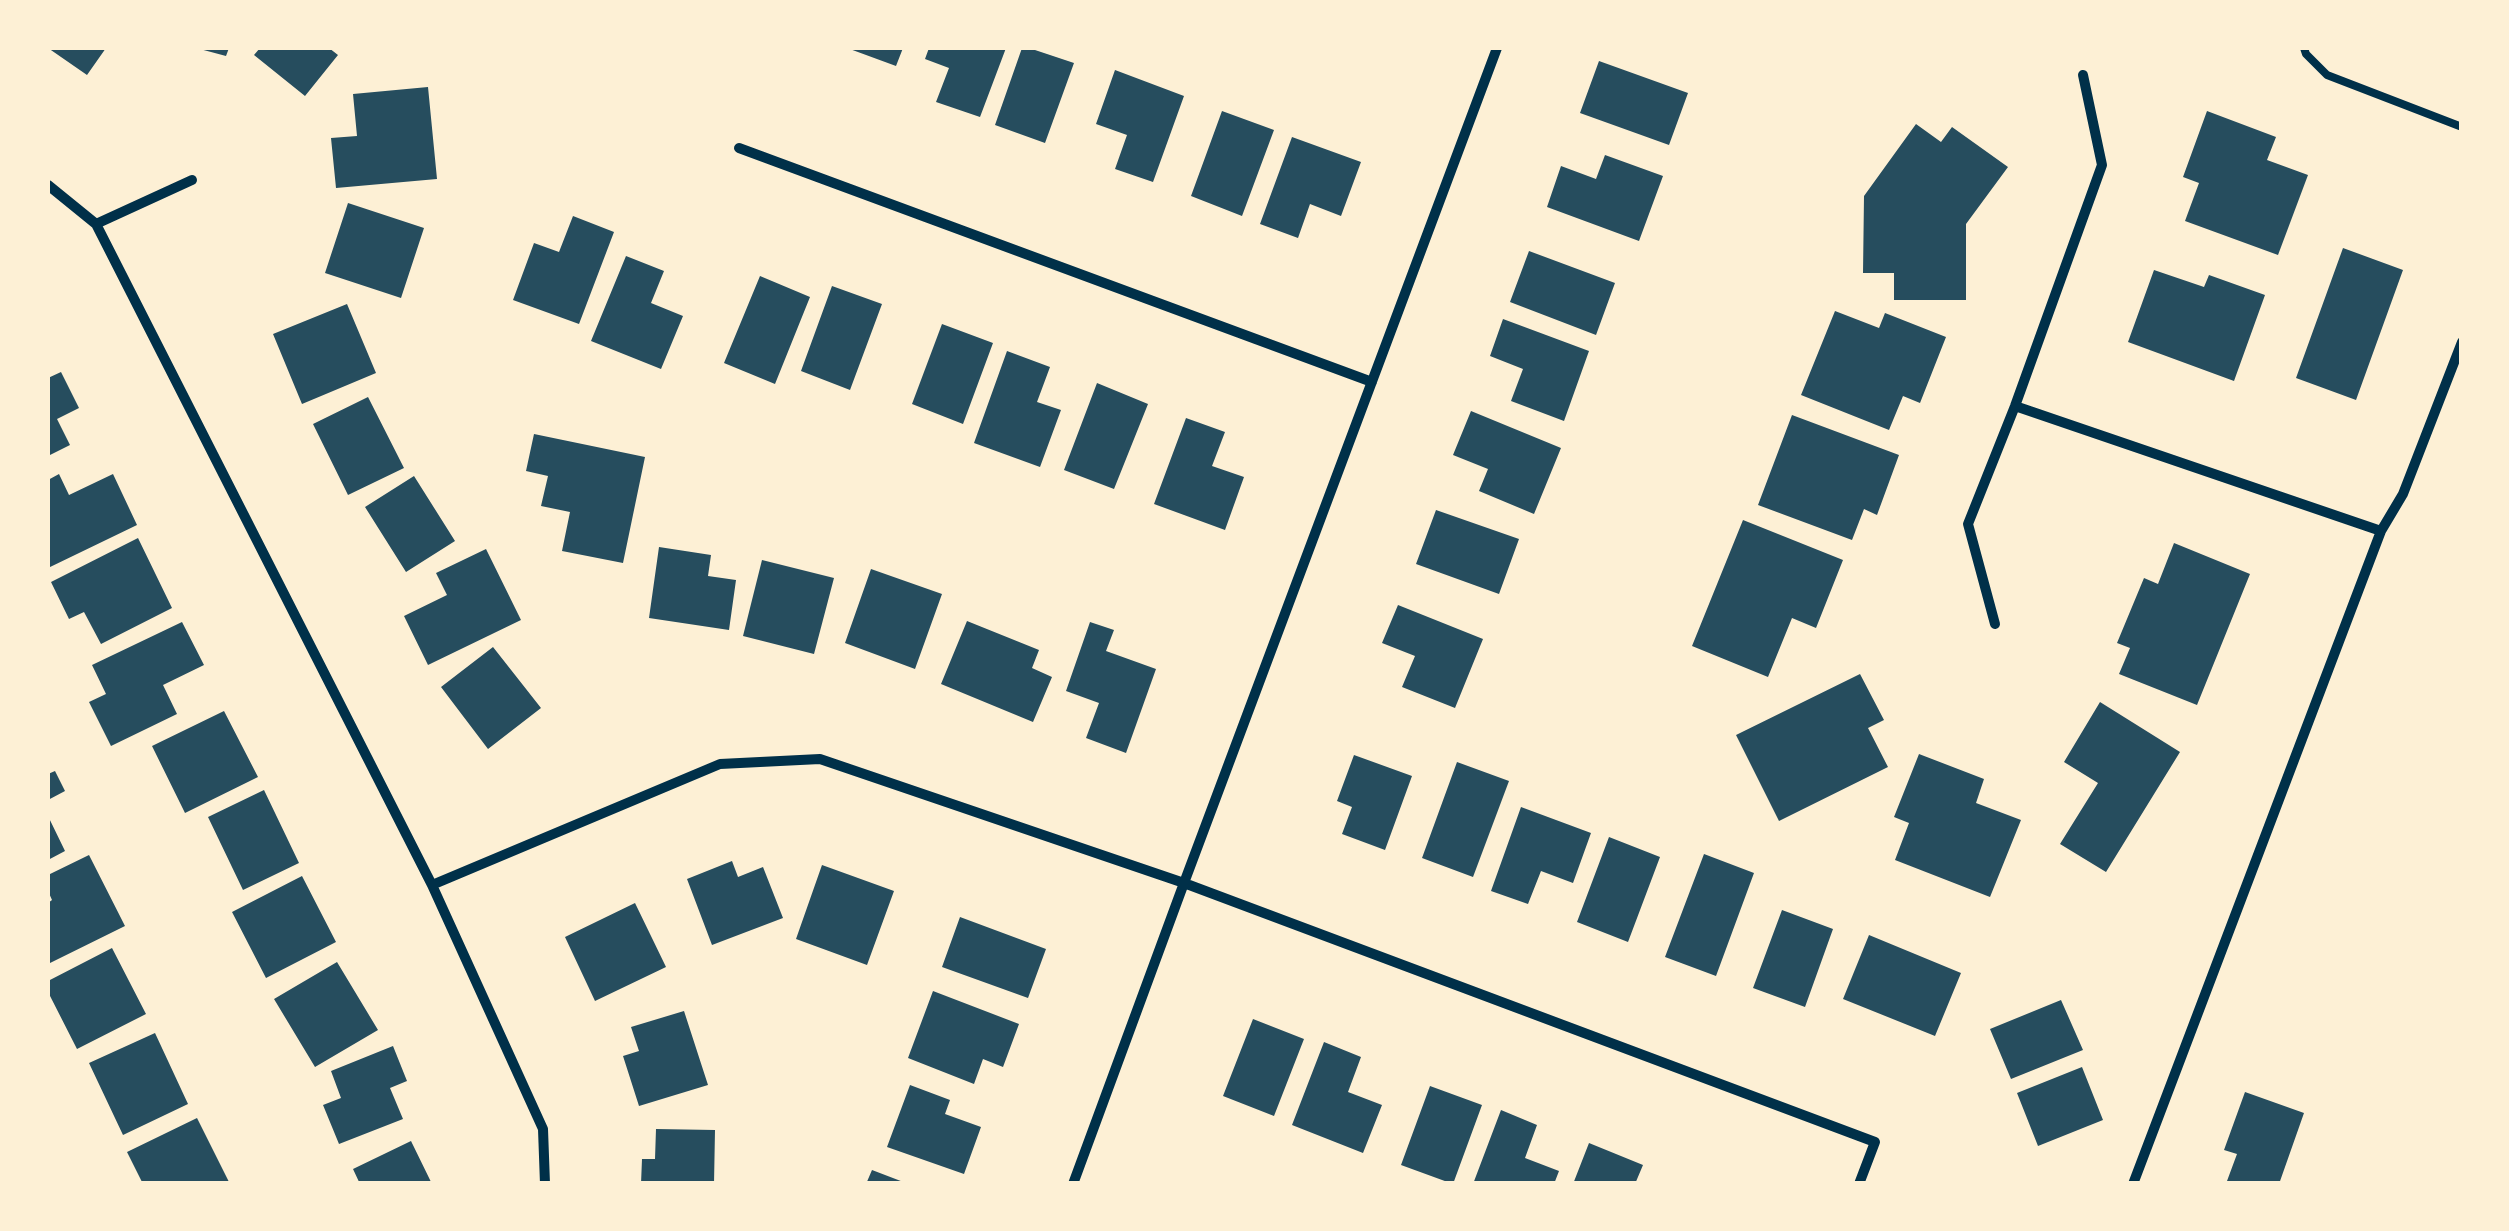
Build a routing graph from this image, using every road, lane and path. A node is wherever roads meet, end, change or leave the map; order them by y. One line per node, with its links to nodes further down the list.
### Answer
1 (1497, 48): 10 (street)
2 (2304, 48): 4 (lane)
3 (2083, 75): 11 (street)
4 (2462, 127)
5 (739, 148): 10 (street)
6 (192, 180): 8 (street)
7 (48, 185): 8 (street)
8 (96, 224): 15 (street)
9 (2462, 342): 12 (street)
10 (1372, 382): 14 (street)
11 (2015, 406): 12 (street); 13 (street)
12 (2381, 532): 19 (street)
13 (1995, 624)
14 (1184, 883): 15 (street); 17 (street); 18 (street)
15 (432, 884): 16 (street)
16 (545, 1184)
17 (1074, 1184)
18 (1859, 1184)
19 (2133, 1184)

